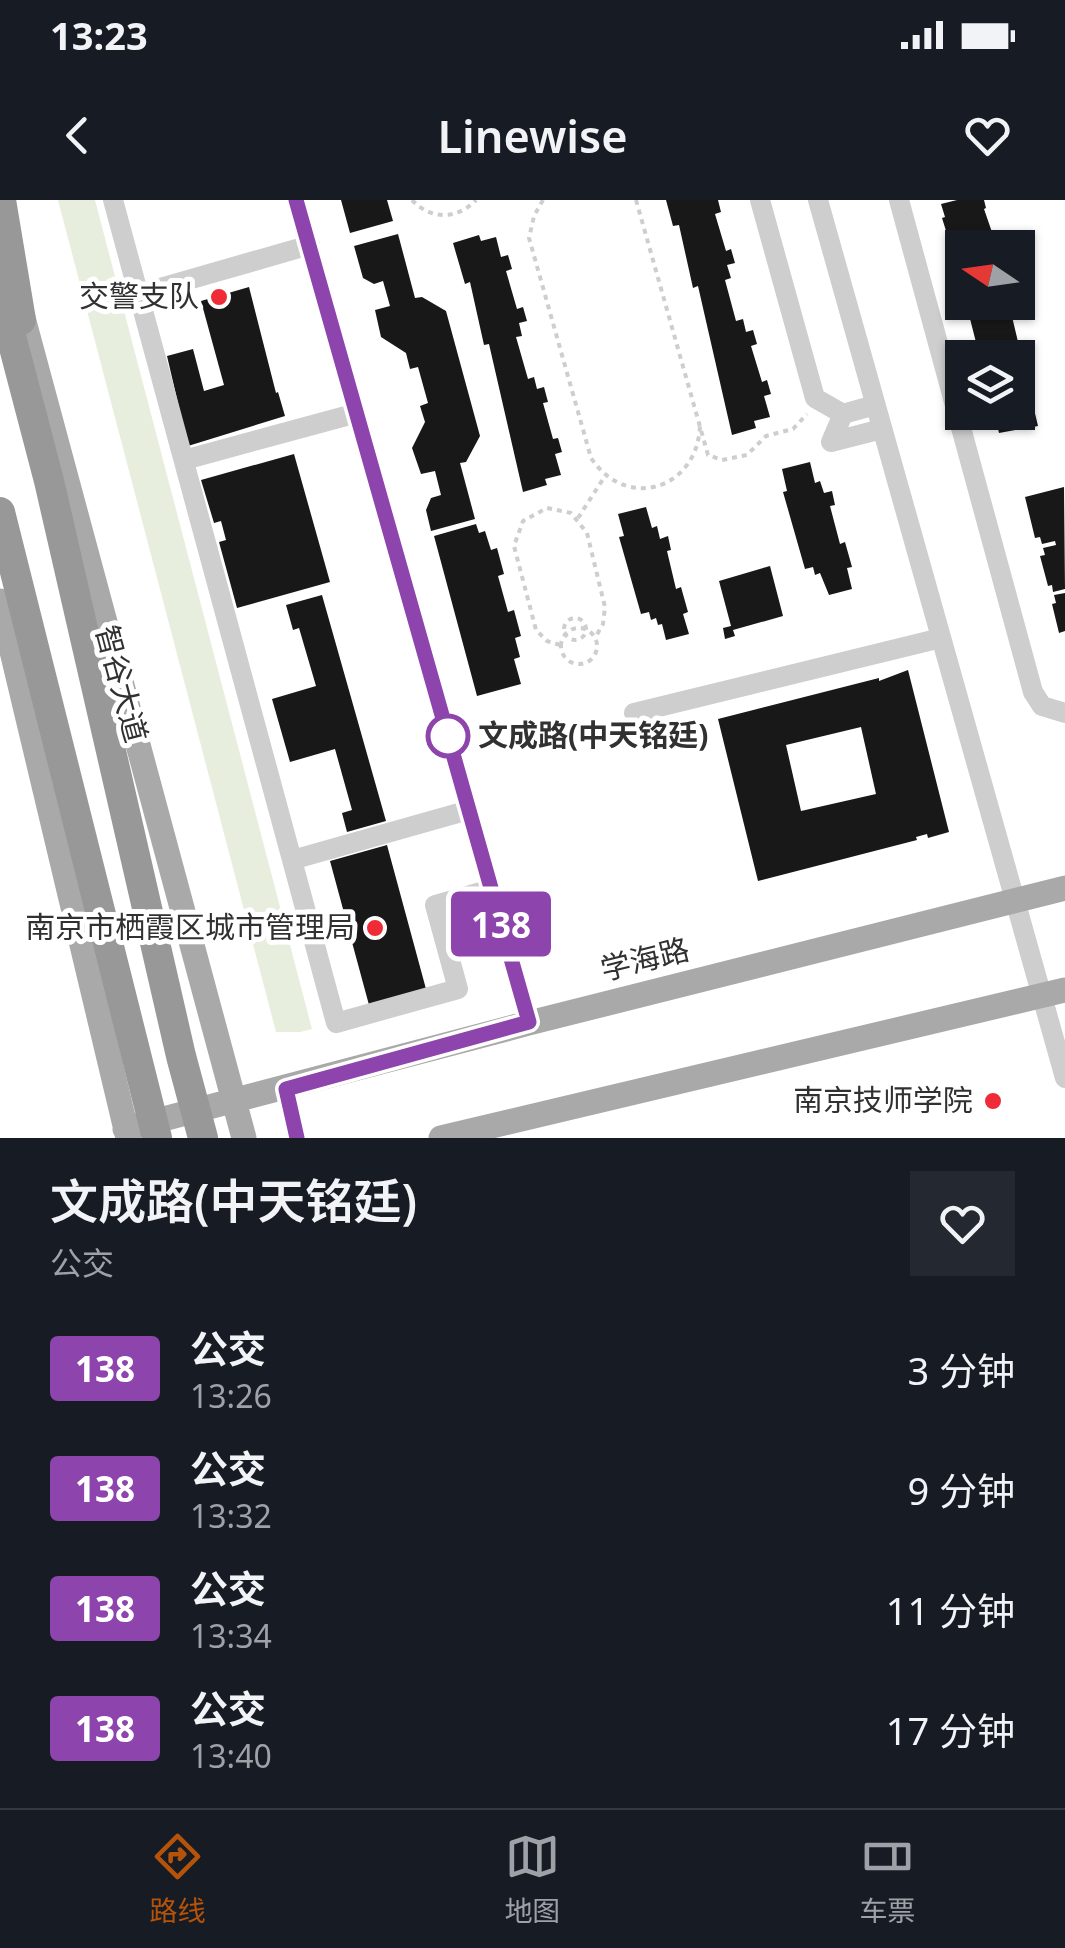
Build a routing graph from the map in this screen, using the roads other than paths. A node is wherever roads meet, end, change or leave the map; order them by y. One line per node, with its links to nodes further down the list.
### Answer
1 (1, 200): 16 (highway, bridge)
2 (113, 200): 10 (street)
3 (296, 200): 8 (street)
4 (760, 200): 12 (street)
5 (818, 200): 11 (street)
6 (899, 200): 21 (street)
7 (0, 230): 31 (main road, 智谷大道)
8 (310, 245): 10 (street); 13 (street)
9 (0, 294): 16 (highway, 智谷大道, bridge)
10 (138, 294): 15 (street)
11 (876, 405): 12 (street); 14 (street)
12 (834, 409): 14 (street)
13 (357, 413): 15 (street); 22 (street)
14 (882, 429): 19 (street)
15 (184, 460): 23 (street)
16 (49, 480): 34 (highway, 智谷大道, bridge)
17 (0, 512): 33 (highway, bridge)
18 (0, 601): 32 (main road)
19 (941, 638): 20 (street); 26 (street)
20 (634, 713)
21 (1065, 713)
22 (469, 810): 23 (street); 25 (street)
23 (292, 860): 25 (street)
24 (1065, 888): 26 (main road, 学海路)
25 (492, 889): 28 (street)
26 (1015, 901): 27 (street); 28 (main road, 学海路)
27 (1053, 993): 29 (street); 37 (main road)
28 (529, 1022): 30 (main road, 学海路)
29 (1065, 1078)
30 (286, 1089): 31 (main road, 学海路); 36 (street)
31 (233, 1102): 32 (main road, 学海路); 35 (main road, 智谷大道)
32 (126, 1133)
33 (157, 1138)
34 (203, 1138)
35 (244, 1138)
36 (297, 1138)
37 (442, 1138)

